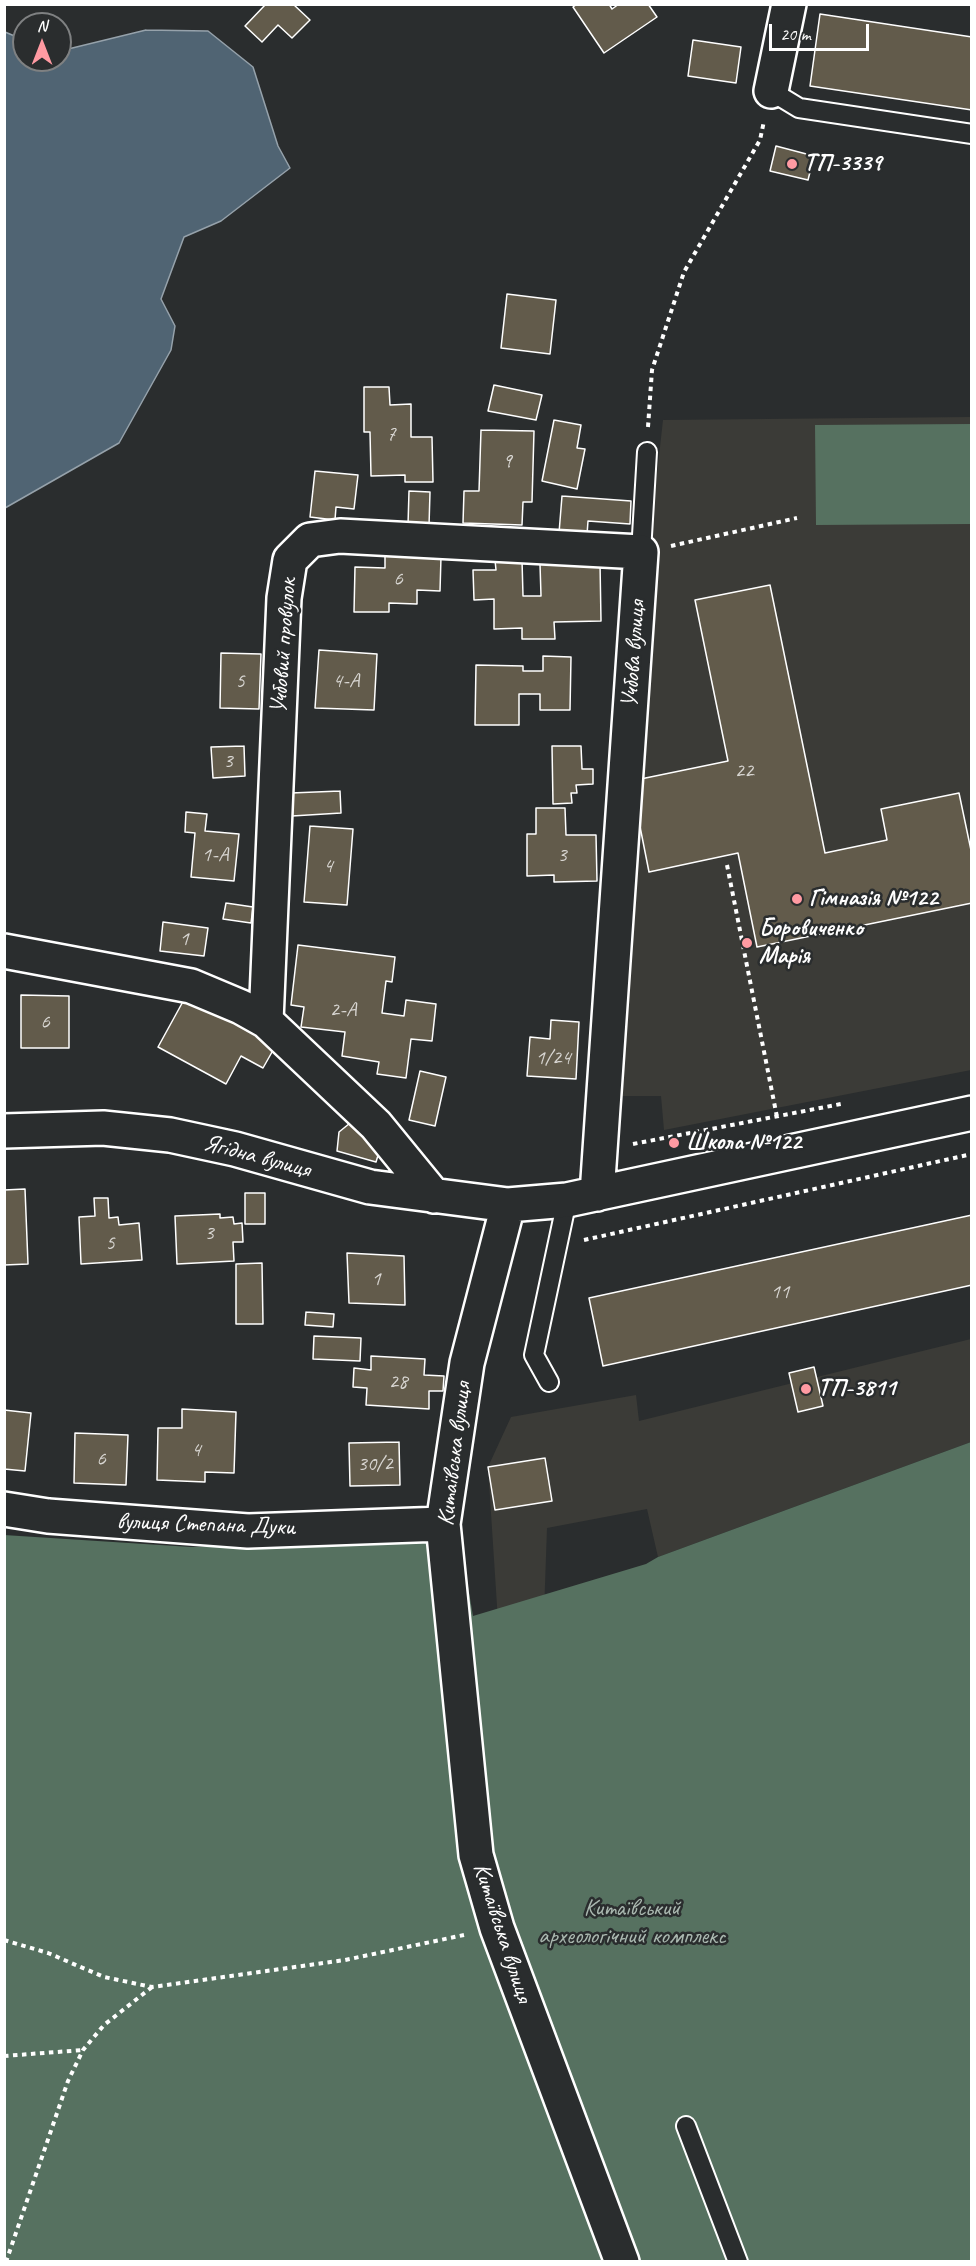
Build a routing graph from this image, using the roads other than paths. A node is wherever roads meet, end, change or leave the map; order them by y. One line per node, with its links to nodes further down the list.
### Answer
1 (789, 4): 2 (street)
2 (771, 91): 3 (lane)
3 (972, 134)
4 (647, 452): 5 (lane, Учбова вулиця)
5 (641, 552): 7 (street, Учбовий провулок); 11 (street, Учбова вулиця)
6 (4, 951): 7 (street)
7 (266, 1021): 10 (street)
8 (972, 1113): 11 (street)
9 (4, 1131): 10 (street, Ягідна вулиця)
10 (434, 1196): 12 (street, Ягідна вулиця)
11 (582, 1197): 12 (street); 13 (lane)
12 (508, 1205): 15 (street, Китаївська вулиця)
13 (549, 1382)
14 (4, 1509): 15 (street, вулиця Степана Дуки)
15 (443, 1524): 17 (street, Китаївська вулиця)
16 (686, 2126): 18 (lane)
17 (622, 2262)
18 (738, 2262)

